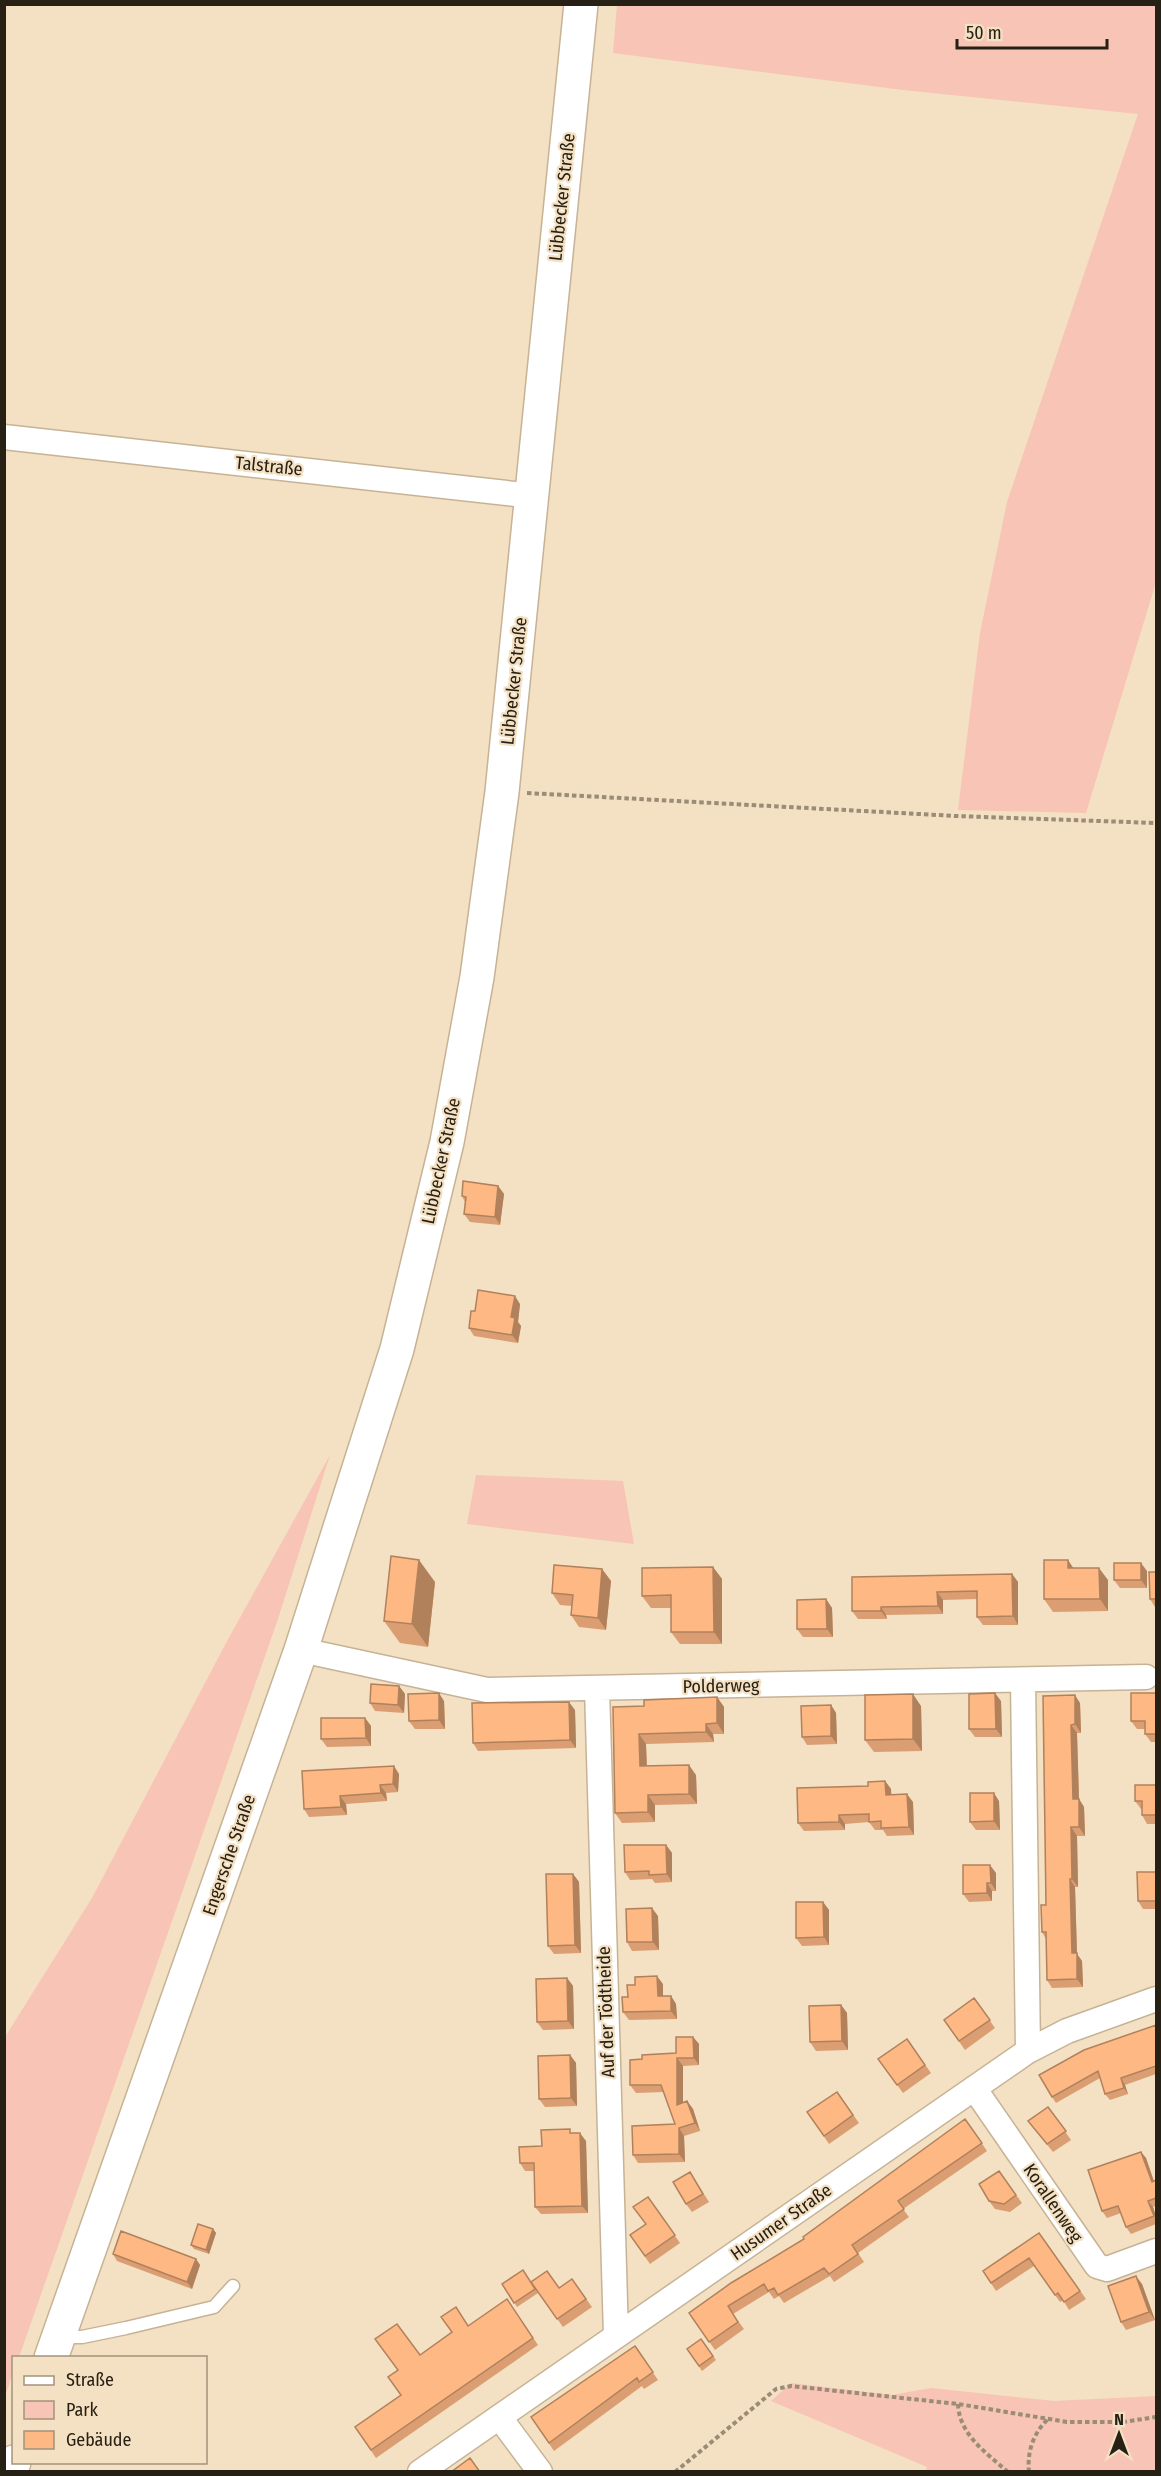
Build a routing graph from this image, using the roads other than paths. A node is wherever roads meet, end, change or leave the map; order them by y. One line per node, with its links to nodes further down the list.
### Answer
1 (581, 4): 3 (main road, Lübbecker Straße)
2 (4, 437): 3 (street, Talstraße)
3 (533, 496): 4 (main road, Lübbecker Straße)
4 (397, 1349): 5 (main road, Engersche Straße)
5 (301, 1650): 8 (street, Polderweg); 15 (main road, Engersche Straße)
6 (1146, 1677): 7 (street, Polderweg)
7 (1023, 1680): 8 (street, Polderweg); 10 (street)
8 (597, 1688): 14 (street, Auf der Tödtheide)
9 (1156, 1999): 10 (street, Husumer Straße)
10 (1028, 2050): 11 (street, Husumer Straße)
11 (974, 2088): 12 (street, Korallenweg); 14 (street, Husumer Straße)
12 (1156, 2251)
13 (233, 2286): 15 (lane)
14 (616, 2336): 16 (street, Husumer Straße)
15 (54, 2348)
16 (500, 2418): 17 (street, Husumer Straße); 18 (street)
17 (420, 2472)
18 (540, 2472)

